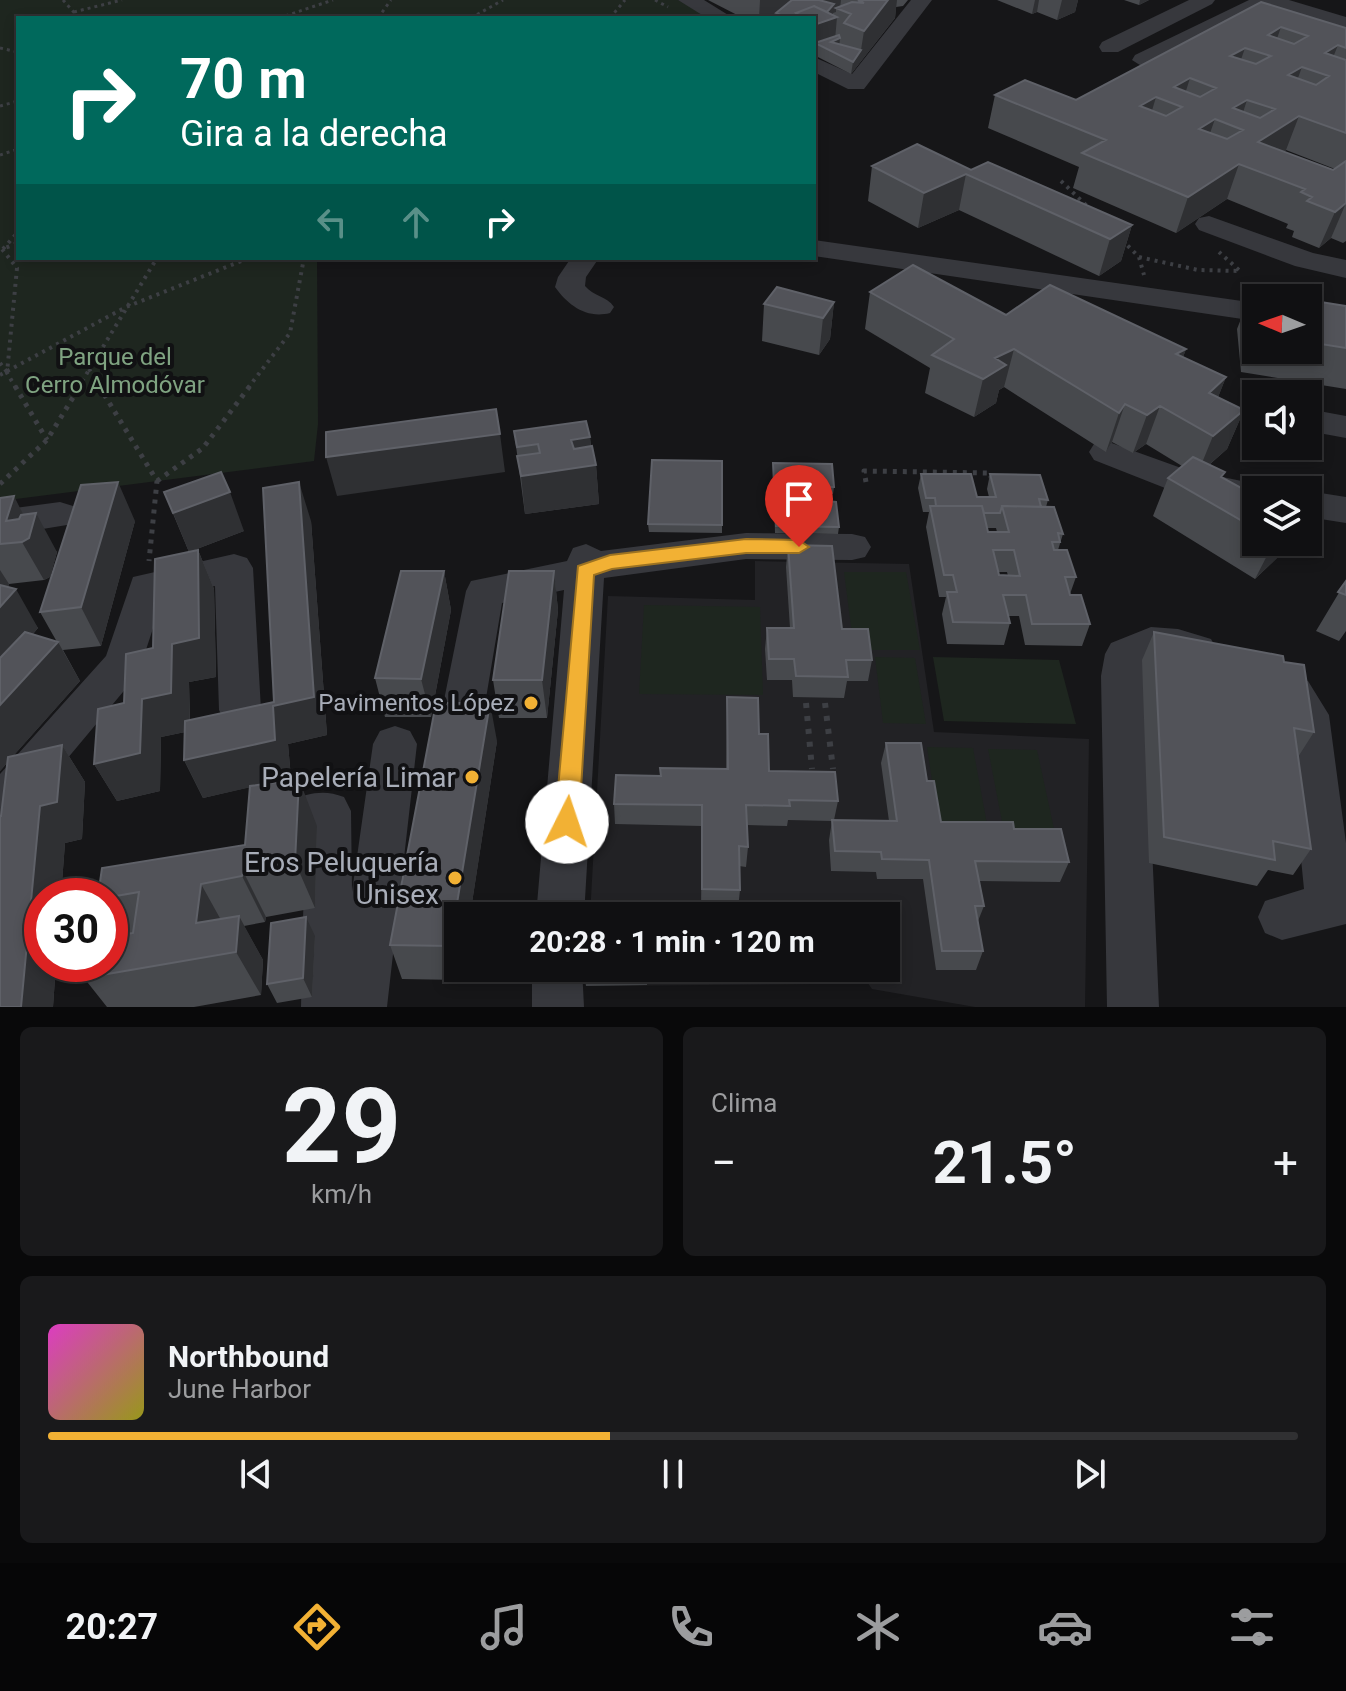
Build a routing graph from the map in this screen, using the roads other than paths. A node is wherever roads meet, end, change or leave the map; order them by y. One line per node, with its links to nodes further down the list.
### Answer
1 (688, 0): 6 (street)
2 (1205, 0): 8 (street)
3 (1266, 0): 7 (street); 9 (street)
4 (916, 8): 5 (street); 11 (street)
5 (887, 9)
6 (719, 16)
7 (1346, 24)
8 (1110, 47)
9 (1143, 60)
10 (816, 65): 11 (street)
11 (856, 84): 12 (street)
12 (826, 93)
13 (1238, 203): 15 (street)
14 (1279, 220): 15 (street)
15 (1227, 231): 18 (street)
16 (816, 248): 20 (street)
17 (584, 260): 19 (street)
18 (1346, 269)
19 (599, 307)
20 (1242, 310)
21 (1322, 423): 22 (street)
22 (1346, 427)
23 (1106, 452): 24 (street)
24 (1242, 493)
25 (1322, 506): 26 (street)
26 (1346, 510)
27 (60, 515): 28 (street)
28 (0, 523)
29 (852, 547): 30 (street)
30 (585, 564): 32 (street); 36 (street)
31 (240, 710): 34 (street)
32 (463, 710)
33 (395, 744): 40 (street)
34 (0, 806)
35 (305, 815): 39 (street)
36 (561, 902)
37 (1282, 917): 42 (street)
38 (557, 982): 41 (street)
39 (327, 1007)
40 (361, 1007)
41 (558, 1007)
42 (1133, 1007)

